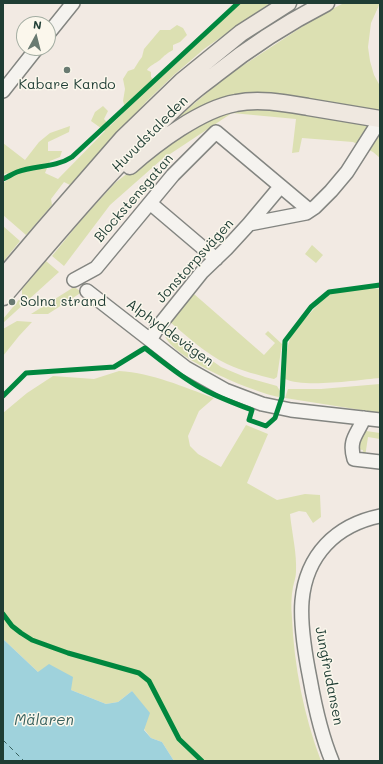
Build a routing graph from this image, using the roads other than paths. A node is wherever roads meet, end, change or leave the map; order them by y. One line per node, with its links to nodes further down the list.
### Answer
1 (72, 3): 4 (street)
2 (288, 3): 14 (main road, Huvudstaleden)
3 (326, 3): 11 (main road, Huvudstaleden)
4 (56, 24)
5 (31, 56): 6 (street)
6 (3, 91)
7 (380, 119): 10 (street, Jonstorpsvägen); 11 (main road)
8 (280, 187): 9 (street, Blockstensgatan); 10 (street); 12 (street, Jonstorpsvägen)
9 (150, 203): 13 (street); 15 (street, Blockstensgatan)
10 (309, 210): 12 (street, Jonstorpsvägen)
11 (75, 213): 17 (main road, Huvudstaleden)
12 (250, 224): 13 (street, Jonstorpsvägen)
13 (216, 259): 18 (street, Jonstorpsvägen)
14 (3, 277)
15 (74, 280)
16 (87, 291): 18 (street, Alphyddevägen)
17 (3, 297)
18 (150, 340): 19 (street, Alphyddevägen)
19 (364, 418): 20 (street, Alphyddevägen); 21 (street)
20 (380, 420)
21 (380, 462)
22 (380, 516): 23 (street, Jungfrudansen)
23 (332, 761)

